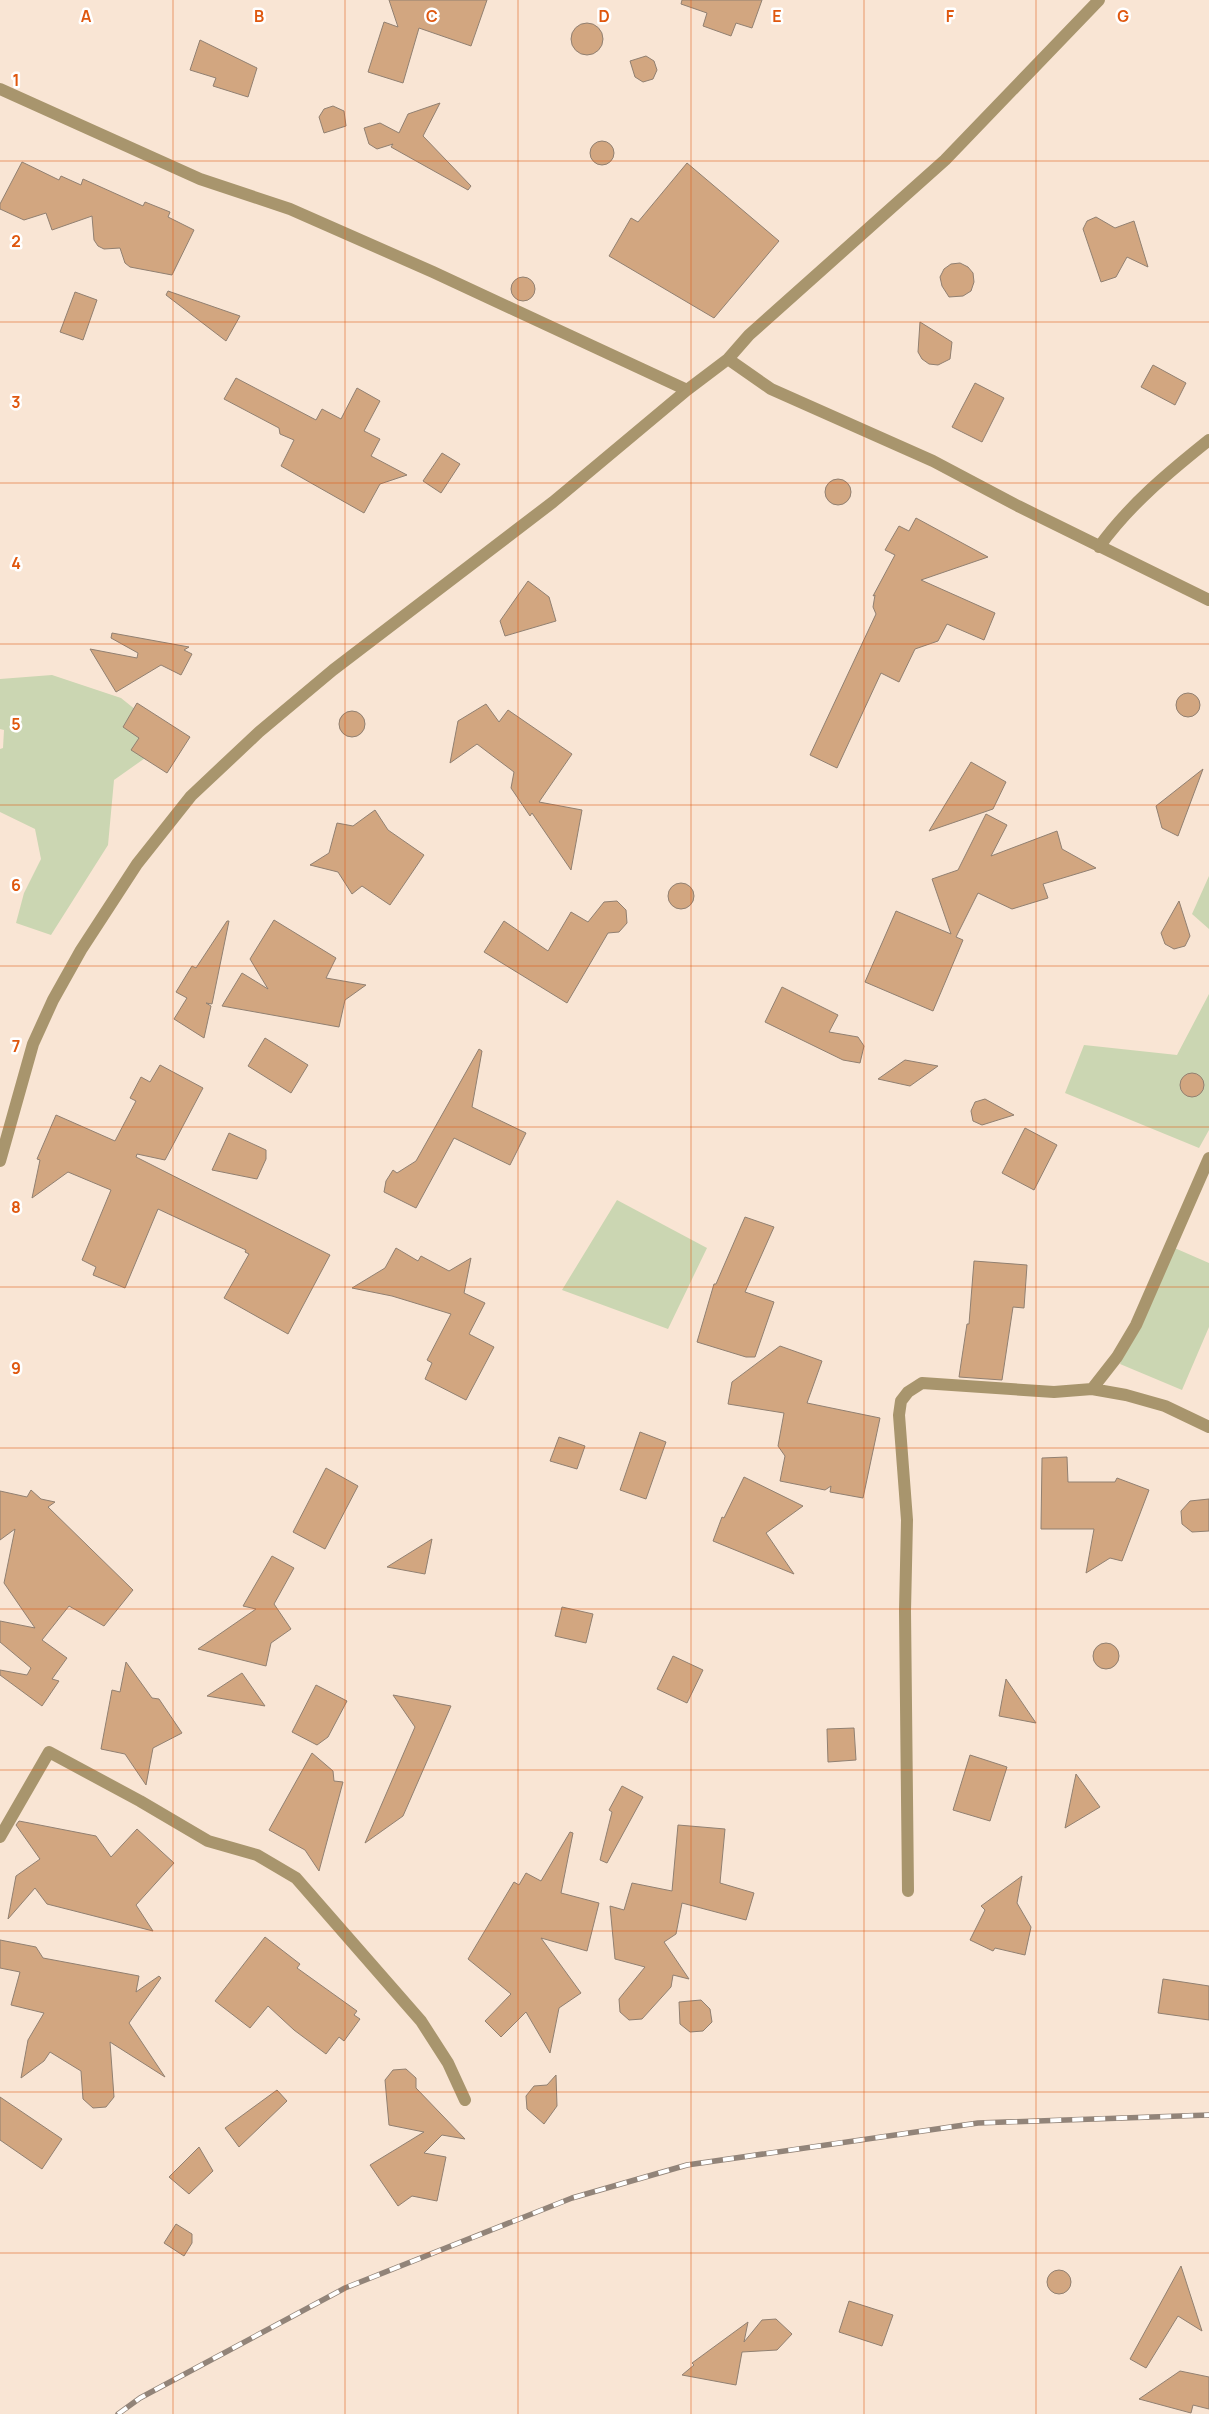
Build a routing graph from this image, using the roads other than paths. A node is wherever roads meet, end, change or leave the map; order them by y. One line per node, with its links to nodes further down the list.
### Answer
1 (1099, 0): 3 (street)
2 (2, 93): 4 (street)
3 (728, 359): 4 (street); 6 (street)
4 (687, 390): 9 (street)
5 (1209, 440): 6 (street)
6 (1099, 547): 7 (street)
7 (1209, 600)
8 (1209, 1158): 10 (street)
9 (0, 1161)
10 (1092, 1389): 11 (street); 13 (street)
11 (1209, 1427)
12 (0, 1837): 14 (street)
13 (908, 1891)
14 (465, 2100)

